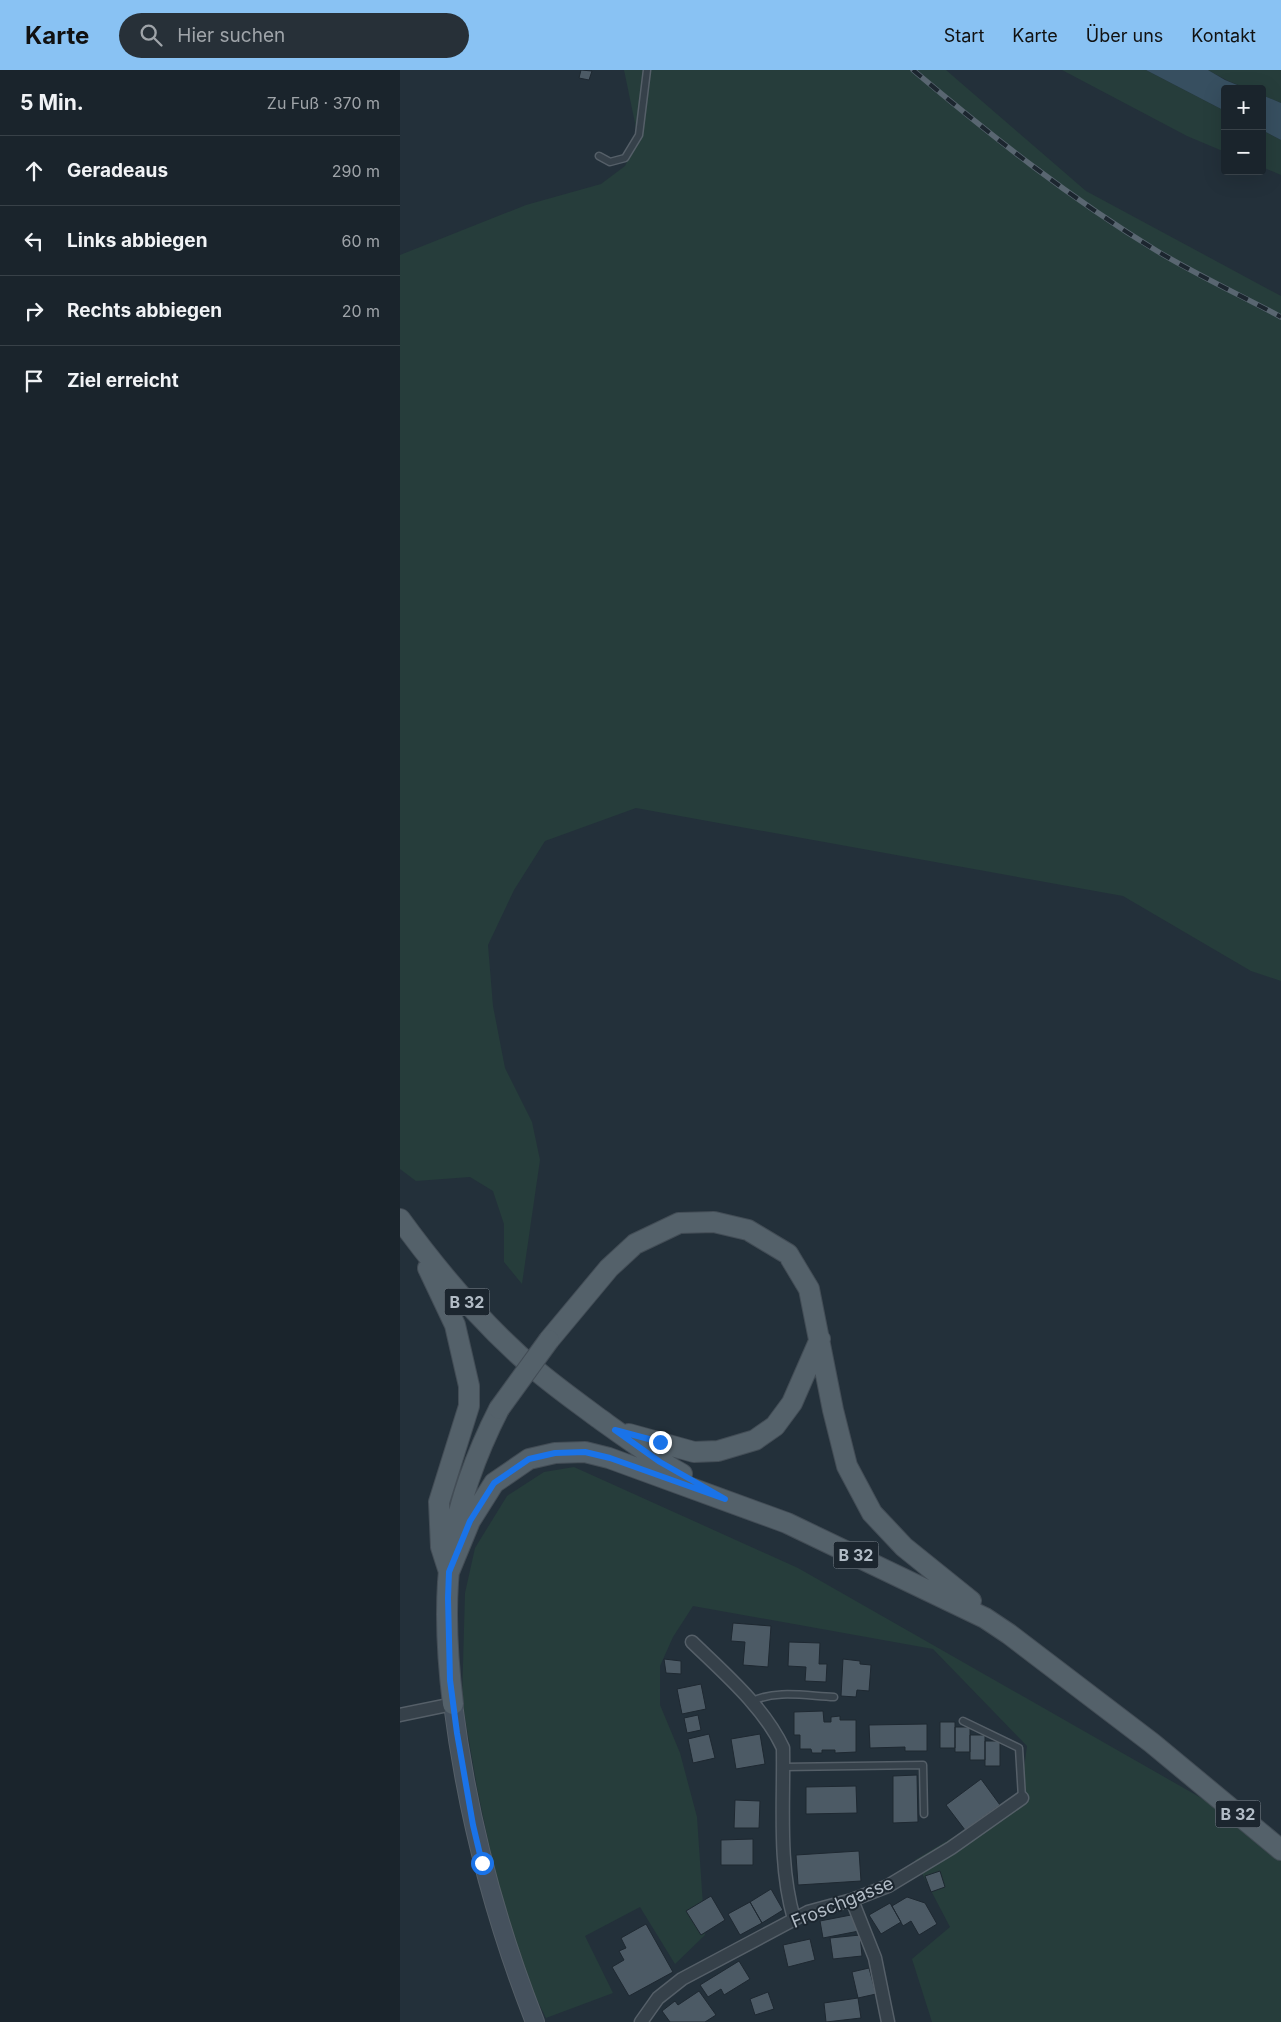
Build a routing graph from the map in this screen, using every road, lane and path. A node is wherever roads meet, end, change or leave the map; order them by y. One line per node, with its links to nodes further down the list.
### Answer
1 (647, 70): 2 (lane)
2 (599, 156)
3 (400, 1219): 4 (main road, B 32)
4 (413, 1237): 6 (main road, B 32); 8 (main road)
5 (820, 1339): 6 (main road); 8 (main road, bridge); 9 (main road)
6 (615, 1430): 7 (main road, B 32)
7 (725, 1499): 8 (main road); 9 (main road, B 32)
8 (449, 1572): 13 (main road)
9 (985, 1618): 19 (main road, B 32)
10 (692, 1642): 12 (street)
11 (834, 1697): 12 (lane)
12 (751, 1702): 16 (street)
13 (453, 1704): 14 (street); 22 (main road)
14 (400, 1715)
15 (963, 1720): 17 (lane)
16 (784, 1767): 18 (lane); 21 (street)
17 (1022, 1798): 20 (street, Froschgasse)
18 (924, 1814)
19 (1281, 1850)
20 (852, 1900): 21 (street, Froschgasse); 24 (street)
21 (794, 1919): 23 (street, Froschgasse)
22 (535, 2022)
23 (641, 2022)
24 (888, 2022)

